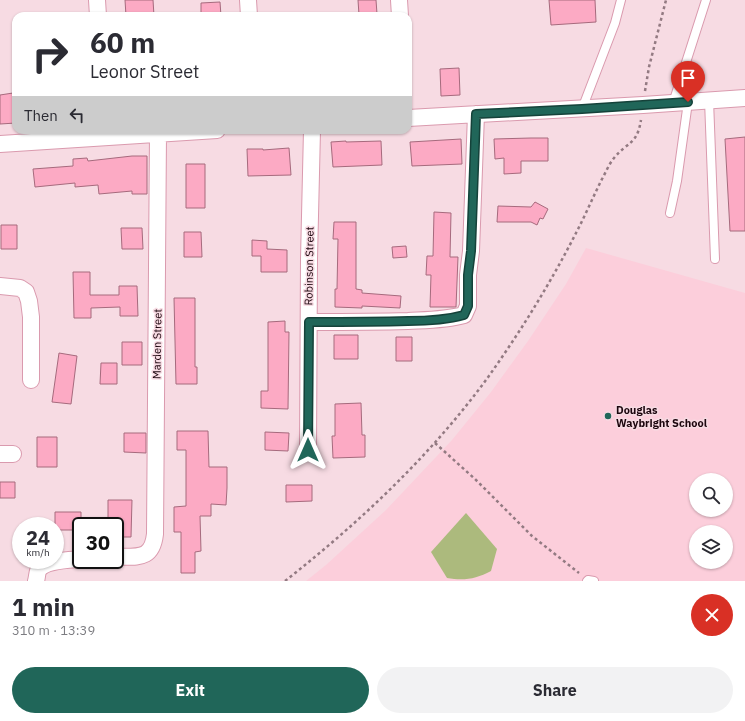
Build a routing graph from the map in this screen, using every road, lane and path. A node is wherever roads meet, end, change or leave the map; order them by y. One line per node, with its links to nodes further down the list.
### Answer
1 (97, 0): 7 (street)
2 (248, 0): 8 (street)
3 (399, 0): 9 (street)
4 (621, 0): 14 (lane)
5 (666, 0): 10 (path)
6 (706, 0): 13 (lane)
7 (98, 12)
8 (249, 12)
9 (400, 12)
10 (654, 48)
11 (745, 98): 12 (street)
12 (709, 100): 13 (street); 23 (lane)
13 (681, 102): 14 (street); 22 (lane)
14 (582, 109): 15 (street)
15 (476, 114): 16 (street); 25 (street)
16 (412, 118)
17 (104, 134): 18 (street); 20 (street)
18 (158, 134): 29 (street, Marden Street)
19 (312, 134): 25 (street, Robinson Street)
20 (0, 144)
21 (610, 163): 27 (path)
22 (670, 213)
23 (715, 259)
24 (0, 286): 26 (street)
25 (309, 322): 28 (street, Robinson Street)
26 (30, 380)
27 (435, 443): 32 (path); 33 (path)
28 (308, 450)
29 (124, 557)
30 (72, 560): 31 (street)
31 (36, 581)
32 (285, 581)
33 (590, 581)

